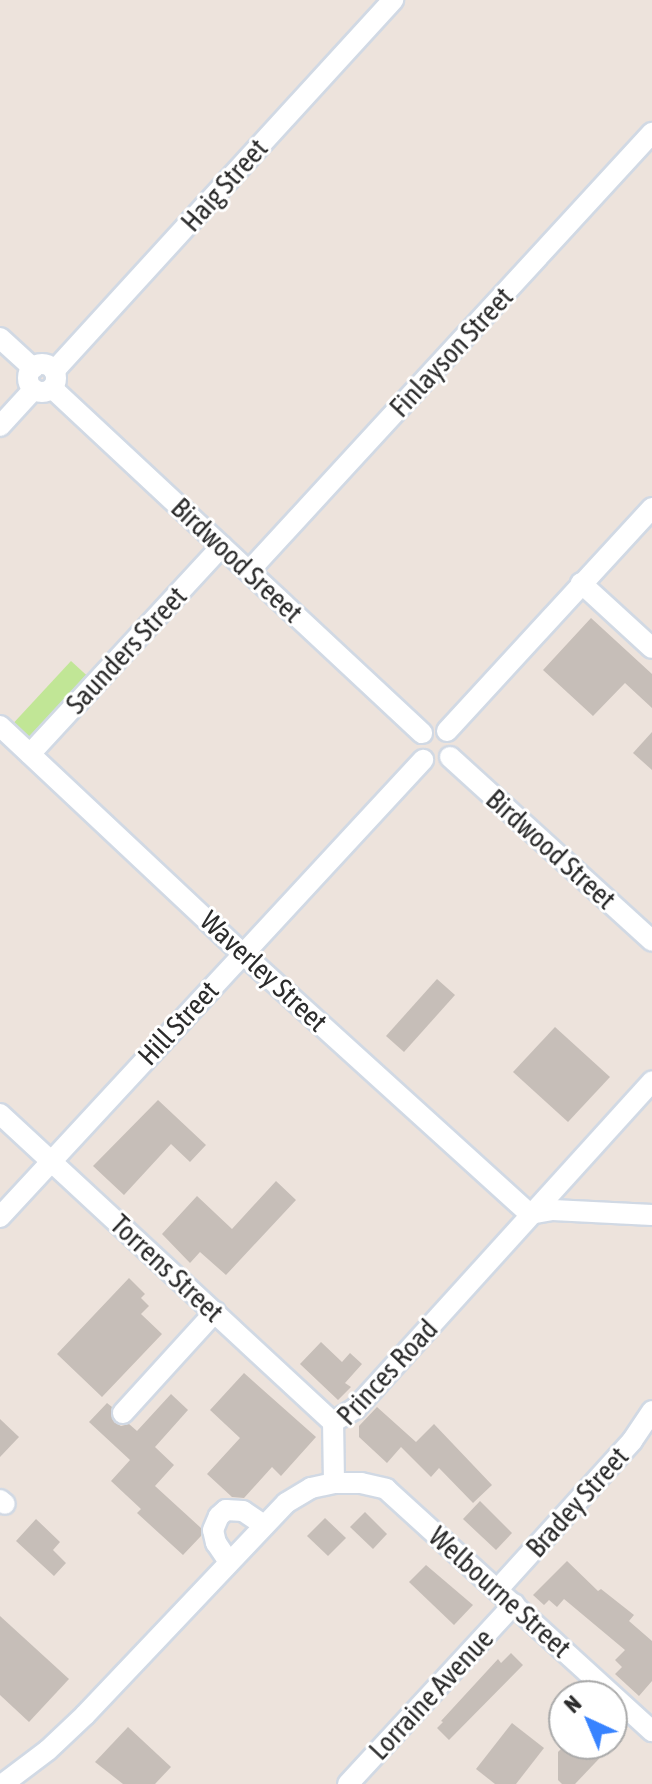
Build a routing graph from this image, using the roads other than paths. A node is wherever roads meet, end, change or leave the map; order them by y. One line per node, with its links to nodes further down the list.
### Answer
1 (393, 0): 4 (street, Haig Street)
2 (652, 133): 8 (street, Finlayson Street)
3 (0, 338): 4 (street, Birdwood Sreeet)
4 (43, 379): 5 (street, Haig Street); 7 (street, Birdwood Sreeet)
5 (0, 426)
6 (652, 508): 9 (street)
7 (222, 546): 8 (street, Birdwood Sreeet); 14 (street, Saunders Street)
8 (250, 570): 13 (street, Birdwood Sreeet)
9 (581, 583): 10 (street); 12 (street)
10 (652, 648)
11 (0, 726): 14 (street, Waverley Street)
12 (447, 731): 13 (street); 15 (street)
13 (422, 733): 16 (street)
14 (30, 754): 18 (street, Waverley Street)
15 (450, 757): 16 (street); 17 (street, Birdwood Street)
16 (423, 760): 18 (street, Hill Street)
17 (652, 941)
18 (242, 953): 21 (street, Hill Street); 22 (street, Waverley Street)
19 (652, 1081): 22 (street, Princes Road)
20 (0, 1114): 21 (street, Torrens Street)
21 (51, 1161): 24 (street, Hill Street); 25 (street, Torrens Street)
22 (530, 1214): 23 (street); 28 (street, Princes Road)
23 (652, 1215)
24 (0, 1217)
25 (215, 1312): 27 (street); 28 (street, Torrens Street)
26 (652, 1411): 32 (street, Bradey Street)
27 (123, 1413)
28 (333, 1422): 29 (street, Princes Road)
29 (334, 1483): 30 (street); 32 (street, Welbourne Street)
30 (264, 1525): 31 (street); 31 (street)
31 (229, 1562): 35 (street)
32 (498, 1589): 33 (street, Welbourne Street)
33 (514, 1604): 34 (street, Welbourne Street); 36 (street, Lorraine Avenue)
34 (652, 1731)
35 (3, 1784)
36 (348, 1784)

